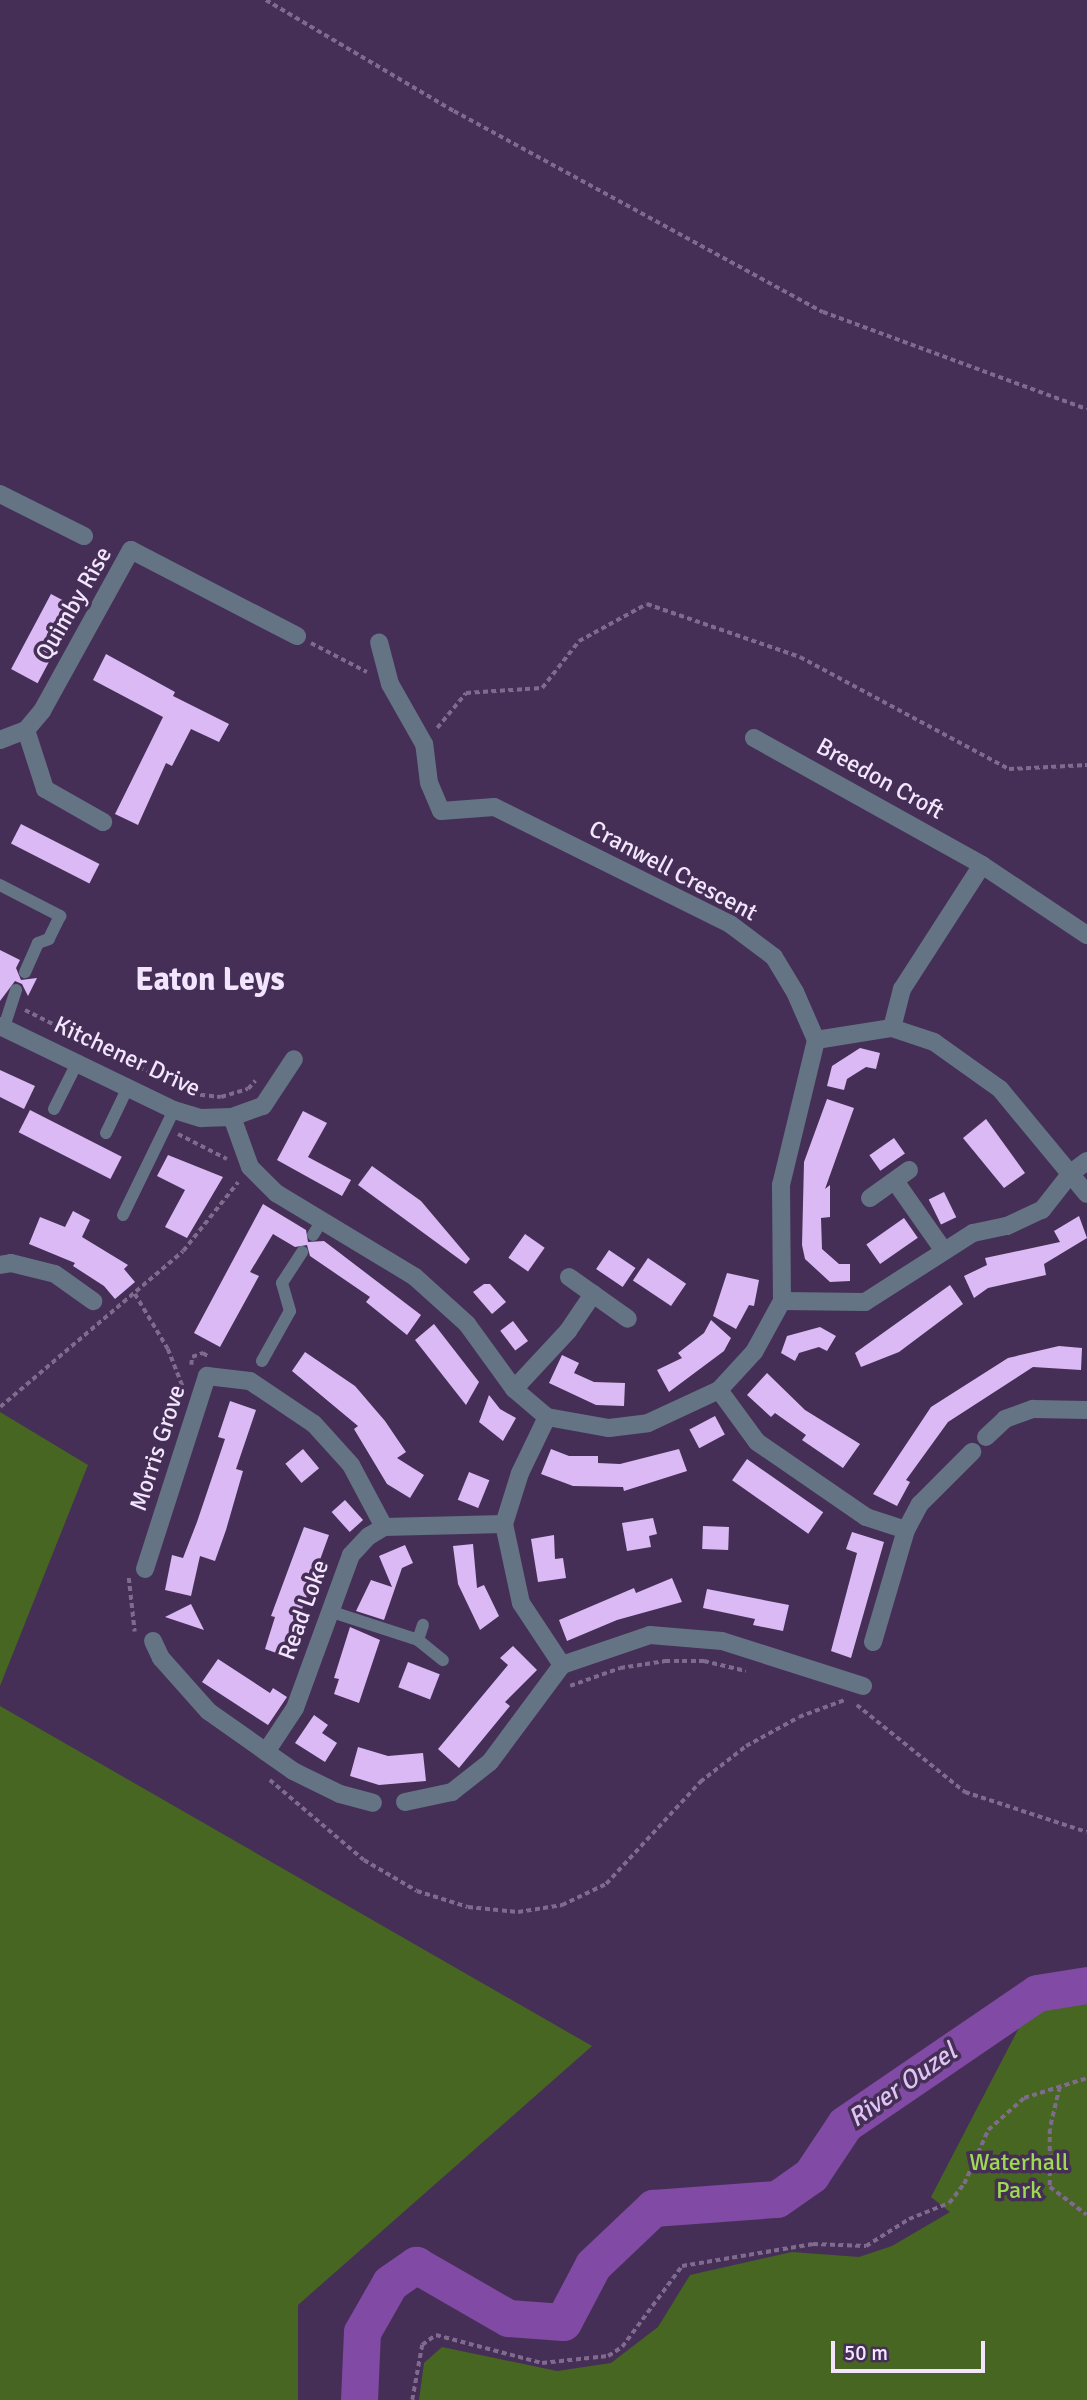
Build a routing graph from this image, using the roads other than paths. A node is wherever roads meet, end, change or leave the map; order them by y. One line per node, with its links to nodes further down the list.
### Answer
1 (0, 494): 2 (street)
2 (84, 536)
3 (297, 636): 5 (street, Quimby Rise)
4 (379, 642): 16 (street, Cranwell Crescent)
5 (26, 730): 7 (street); 8 (street)
6 (754, 738): 9 (street, Breedon Croft)
7 (0, 740)
8 (103, 822)
9 (982, 865): 11 (street, Breedon Croft); 15 (street)
10 (0, 885): 12 (lane)
11 (1087, 936)
12 (24, 972)
13 (16, 990): 14 (lane)
14 (2, 1026): 17 (street, Kitchener Drive)
15 (892, 1028): 16 (street); 26 (street)
16 (816, 1040): 39 (street)
17 (78, 1061): 19 (street, Kitchener Drive); 20 (lane)
18 (291, 1066): 22 (street, Kitchener Drive)
19 (128, 1087): 21 (street, Kitchener Drive); 23 (lane)
20 (54, 1109)
21 (174, 1110): 22 (street, Kitchener Drive); 30 (lane)
22 (232, 1117): 31 (street)
23 (106, 1133)
24 (1087, 1161): 26 (street)
25 (909, 1170): 27 (street)
26 (1071, 1173): 28 (street); 33 (street)
27 (895, 1181): 29 (street); 33 (street)
28 (1087, 1194)
29 (870, 1198)
30 (123, 1215)
31 (323, 1219): 32 (lane); 42 (street)
32 (313, 1235)
33 (944, 1251): 39 (street)
34 (302, 1252): 41 (lane)
35 (0, 1265): 38 (street)
36 (569, 1278): 37 (street)
37 (593, 1294): 40 (street); 42 (street)
38 (93, 1301)
39 (782, 1301): 43 (street)
40 (628, 1319)
41 (262, 1361)
42 (514, 1389): 45 (street)
43 (719, 1390): 45 (street); 50 (street)
44 (1087, 1410): 46 (street)
45 (547, 1417): 48 (street)
46 (986, 1437)
47 (972, 1452): 50 (street)
48 (504, 1524): 49 (street); 58 (street)
49 (384, 1527): 51 (street, Morris Grove); 52 (street, Read Loke)
50 (906, 1530): 56 (street)
51 (138, 1569)
52 (329, 1611): 55 (lane); 60 (street, Read Loke)
53 (423, 1625): 55 (lane)
54 (144, 1637): 60 (street)
55 (418, 1640): 57 (lane)
56 (873, 1642)
57 (443, 1660)
58 (562, 1665): 59 (street); 61 (street)
59 (863, 1686)
60 (267, 1752): 62 (street)
61 (405, 1802)
62 (373, 1803)

